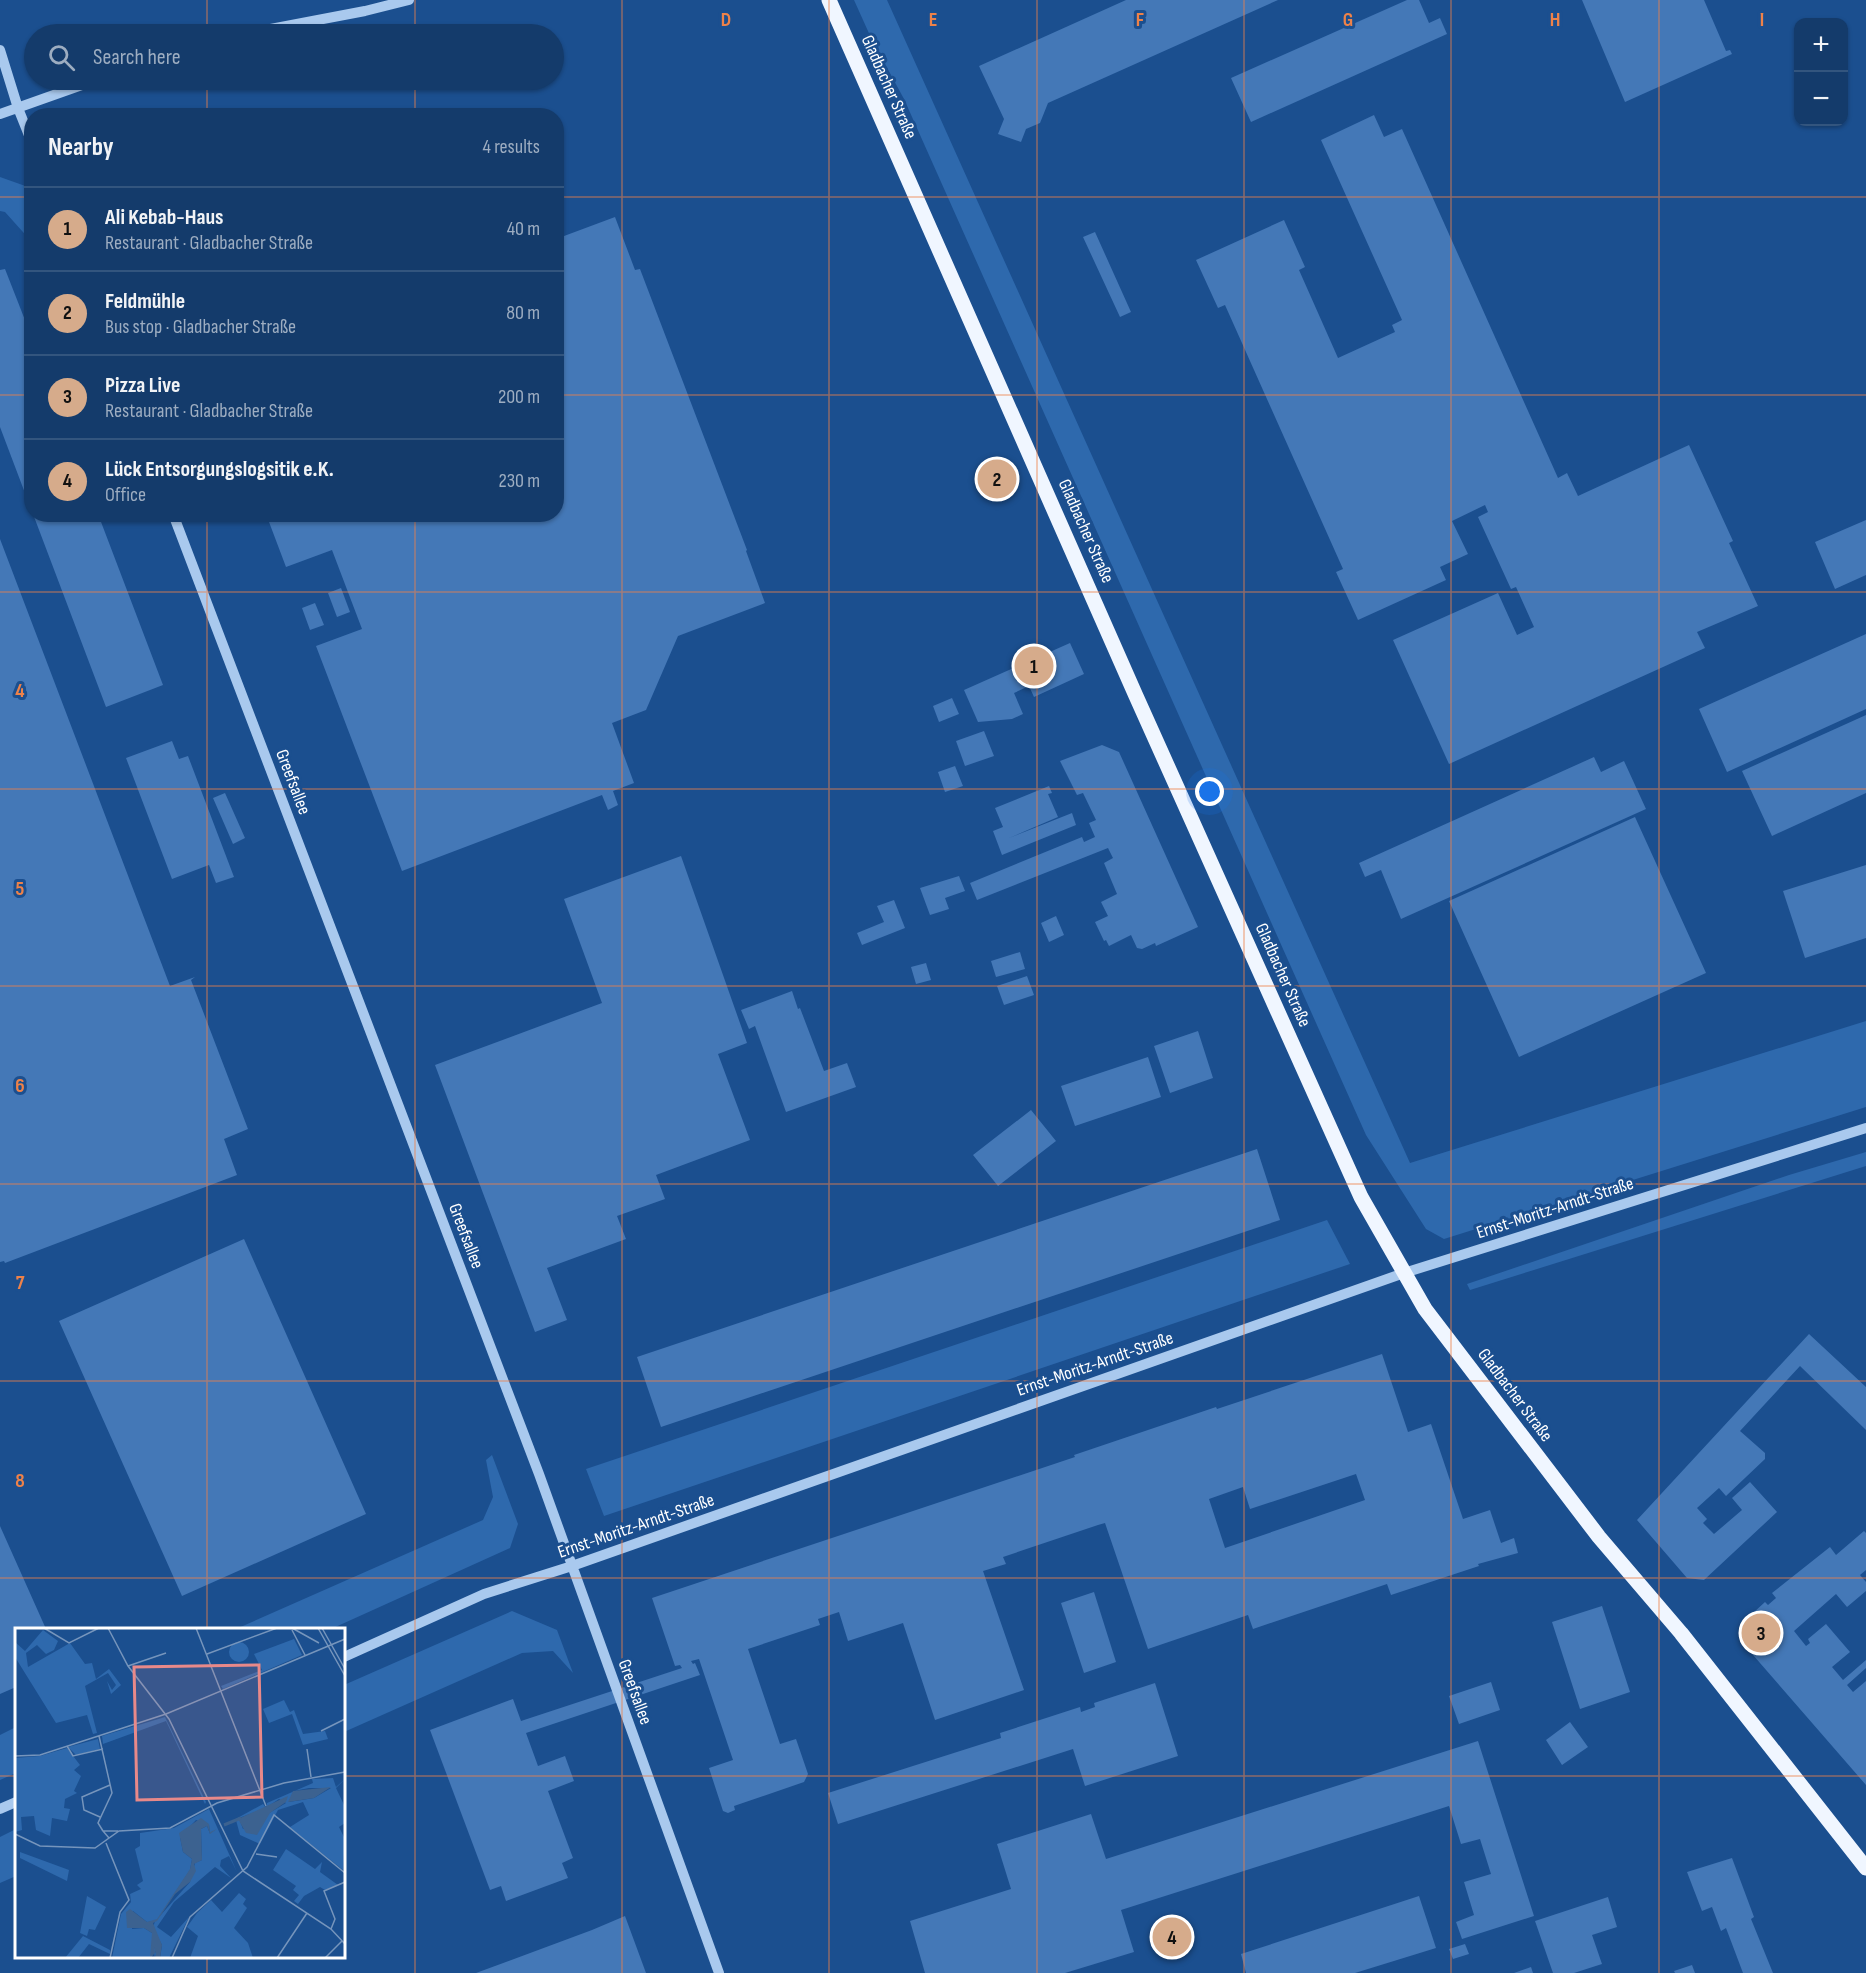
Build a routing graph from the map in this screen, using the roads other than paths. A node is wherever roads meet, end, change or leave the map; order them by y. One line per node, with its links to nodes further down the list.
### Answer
1 (409, 0): 3 (street)
2 (829, 0): 11 (main road, Gladbacher Straße)
3 (297, 24)
4 (0, 50): 6 (street)
5 (68, 90): 6 (street)
6 (18, 108): 7 (street); 8 (street)
7 (0, 114)
8 (24, 123)
9 (176, 522): 12 (street, Greefsallee)
10 (1866, 1128): 11 (street, Ernst-Moritz-Arndt-Straße)
11 (1404, 1273): 12 (street, Ernst-Moritz-Arndt-Straße); 16 (main road, Gladbacher Straße)
12 (572, 1566): 13 (street, Ernst-Moritz-Arndt-Straße); 17 (street, Greefsallee)
13 (345, 1657)
14 (15, 1802): 15 (street)
15 (0, 1809)
16 (1866, 1868)
17 (719, 1973)

